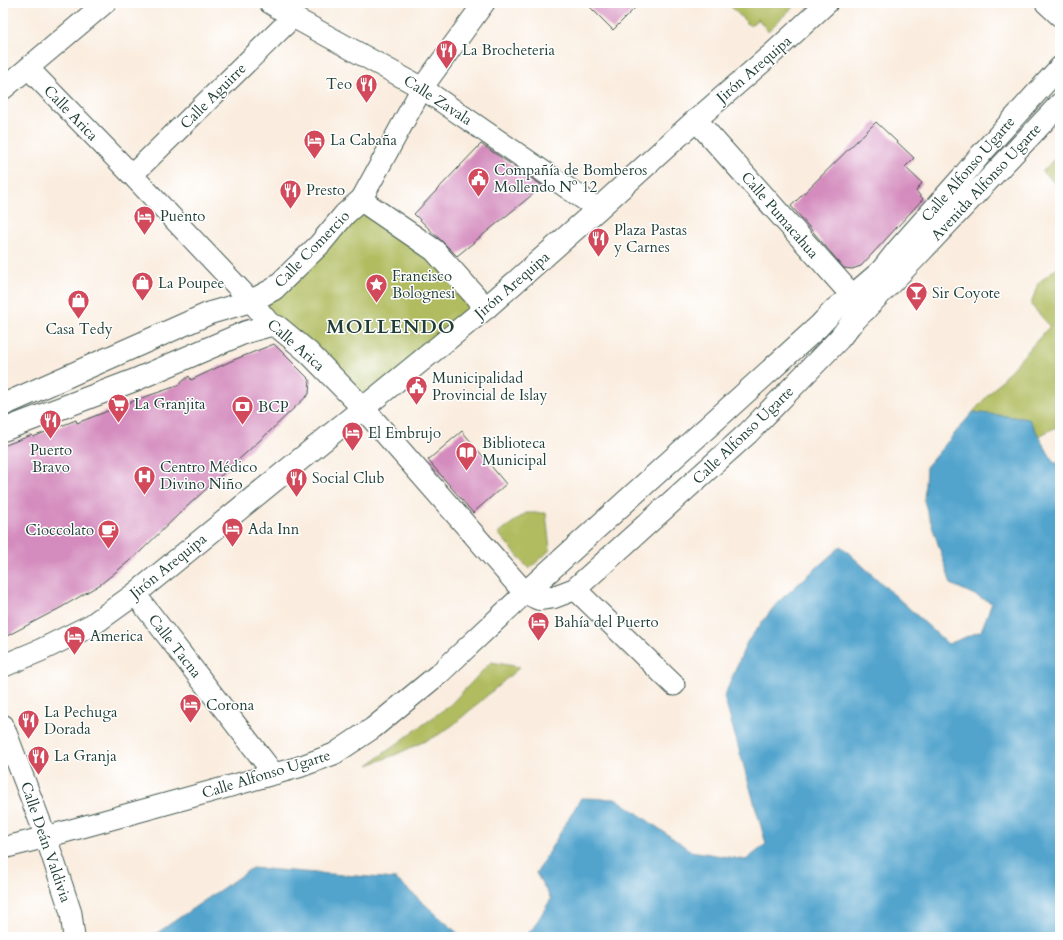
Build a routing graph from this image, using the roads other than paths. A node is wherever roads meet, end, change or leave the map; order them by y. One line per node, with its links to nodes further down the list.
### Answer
1 (105, 3): 9 (street)
2 (270, 3): 7 (street, Calle Zavala)
3 (484, 3): 10 (street, Calle Comercio)
4 (827, 3): 13 (street, Jirón Arequipa)
5 (1046, 3): 6 (street)
6 (1060, 16)
7 (293, 17): 10 (street, Calle Zavala); 14 (street, Calle Aguirre)
8 (1060, 67): 18 (street, Calle Alfonso Ugarte)
9 (28, 68): 11 (street); 14 (street, Calle Arica)
10 (422, 88): 15 (street, Calle Comercio); 16 (street, Calle Zavala)
11 (3, 89)
12 (1060, 104): 17 (street, Avenida Alfonso Ugarte)
13 (696, 120): 16 (street, Jirón Arequipa); 20 (street, Calle Pumacahua)
14 (132, 175): 19 (street, Calle Arica)
15 (361, 200): 19 (street, Calle Comercio); 21 (street)
16 (598, 209): 21 (street, Jirón Arequipa)
17 (913, 260): 18 (street, Calle Alfonso Ugarte); 20 (street, Calle Alfonso Ugarte)
18 (879, 273): 20 (street, Calle Alfonso Ugarte)
19 (251, 301): 22 (street, Calle Arica); 23 (street, Calle Comercio)
20 (858, 303): 26 (street, Calle Alfonso Ugarte); 27 (street, Calle Alfonso Ugarte)
21 (486, 308): 24 (street, Jirón Arequipa)
22 (271, 325): 24 (street, Calle Arica); 25 (street)
23 (3, 404)
24 (363, 408): 27 (street, Calle Arica); 28 (street, Jirón Arequipa)
25 (3, 430)
26 (576, 589): 27 (street, Calle Alfonso Ugarte); 30 (street)
27 (524, 593): 32 (street, Calle Alfonso Ugarte)
28 (135, 594): 29 (street, Jirón Arequipa); 32 (street, Calle Tacna)
29 (3, 666)
30 (674, 685)
31 (3, 725): 33 (street, Calle Deán Valdivia)
32 (274, 774): 33 (street, Calle Alfonso Ugarte)
33 (46, 837): 34 (street, Calle Alfonso Ugarte); 35 (street, Calle Deán Valdivia)
34 (3, 848)
35 (74, 937)

